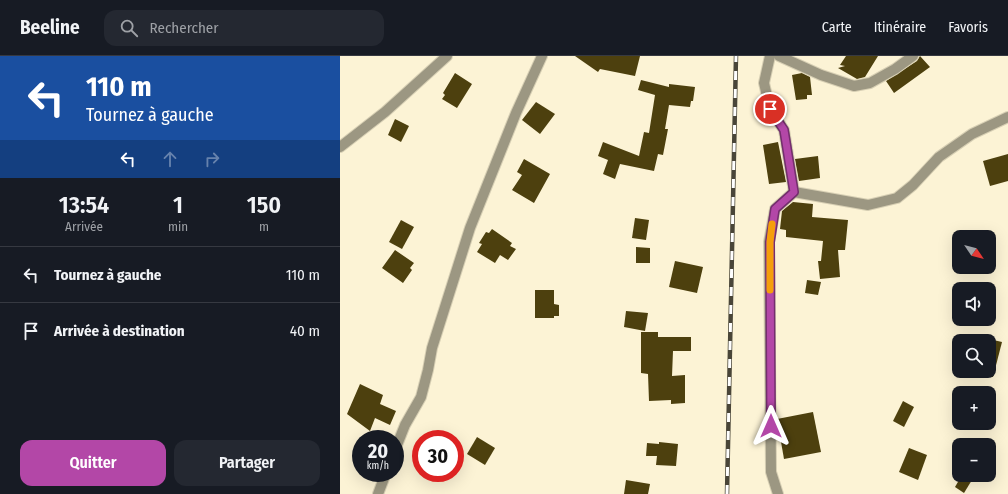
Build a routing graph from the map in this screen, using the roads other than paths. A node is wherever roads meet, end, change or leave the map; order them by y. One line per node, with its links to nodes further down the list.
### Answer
1 (447, 56): 7 (street)
2 (542, 56): 9 (street)
3 (770, 56): 8 (street)
4 (779, 56): 5 (street)
5 (913, 56)
6 (1008, 117): 8 (street)
7 (340, 148)
8 (794, 192): 12 (street)
9 (403, 430)
10 (383, 482): 11 (street)
11 (378, 494)
12 (778, 494)

